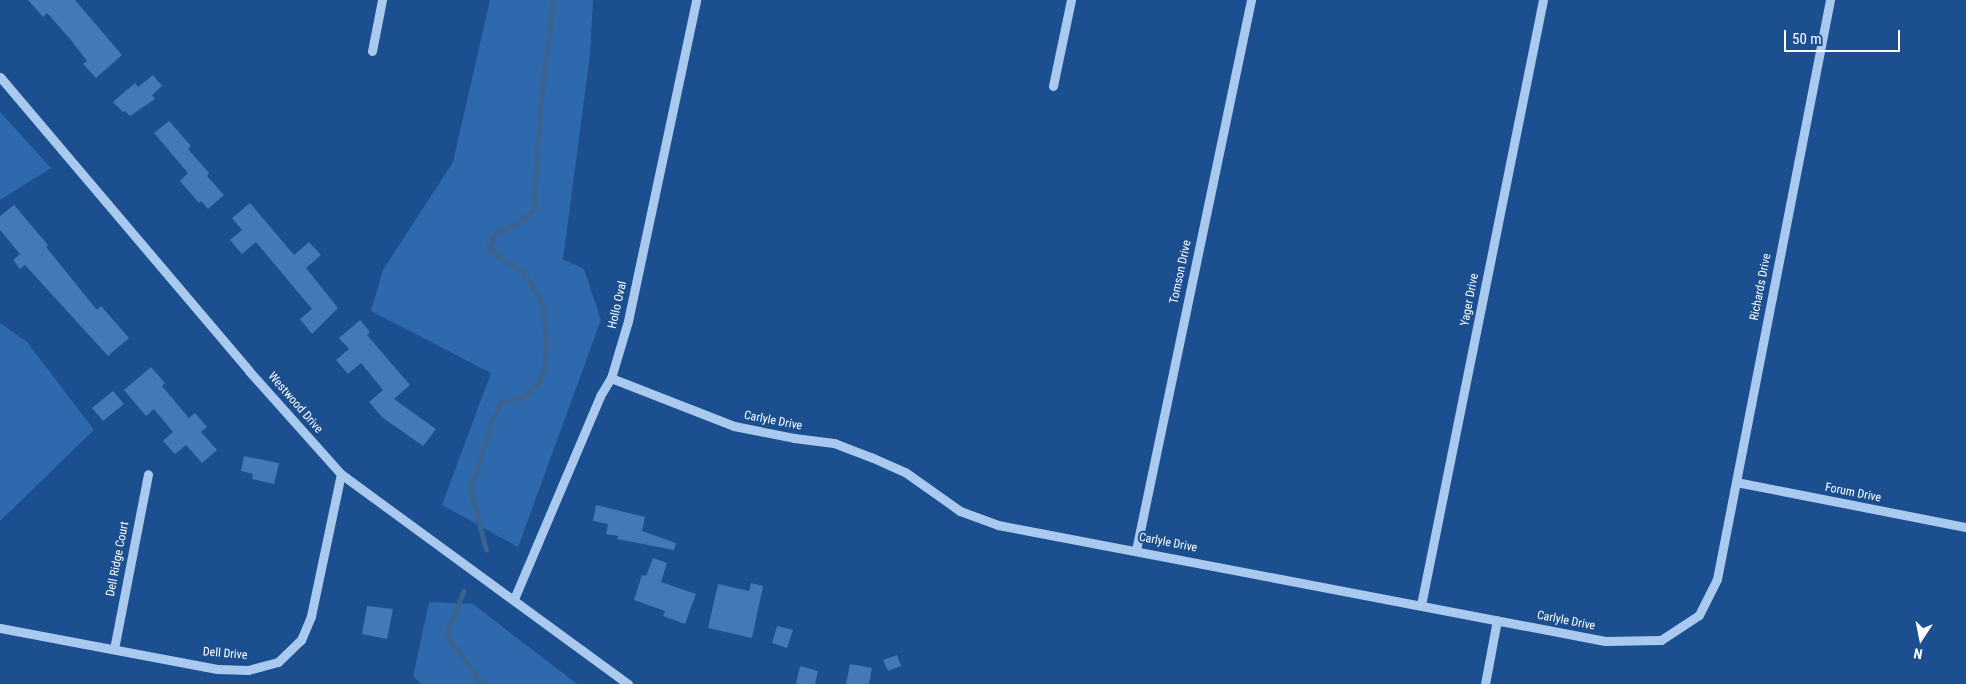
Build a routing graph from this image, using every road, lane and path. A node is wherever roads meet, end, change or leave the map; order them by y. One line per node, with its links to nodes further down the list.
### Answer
1 (382, 0): 7 (street)
2 (696, 0): 10 (street, Hollo Oval)
3 (1071, 0): 9 (street)
4 (1251, 0): 15 (street, Tomson Drive)
5 (1544, 0): 18 (street, Yager Drive)
6 (1830, 0): 13 (street, Richards Drive)
7 (372, 50)
8 (0, 77): 12 (street, Westwood Drive)
9 (1053, 86)
10 (611, 378): 15 (street, Carlyle Drive); 17 (street, Hollo Oval)
11 (148, 474): 21 (street, Dell Ridge Court)
12 (341, 474): 17 (street, Westwood Drive); 21 (street, Dell Drive)
13 (1736, 482): 14 (street, Forum Drive); 16 (street, Richards Drive)
14 (1966, 527)
15 (1136, 550): 18 (street, Carlyle Drive)
16 (1717, 579): 19 (street, Carlyle Drive)
17 (514, 599): 22 (street, Westwood Drive)
18 (1422, 605): 19 (street, Carlyle Drive)
19 (1497, 620): 23 (street)
20 (0, 628): 21 (street, Dell Drive)
21 (114, 649)
22 (628, 684)
23 (1484, 684)

